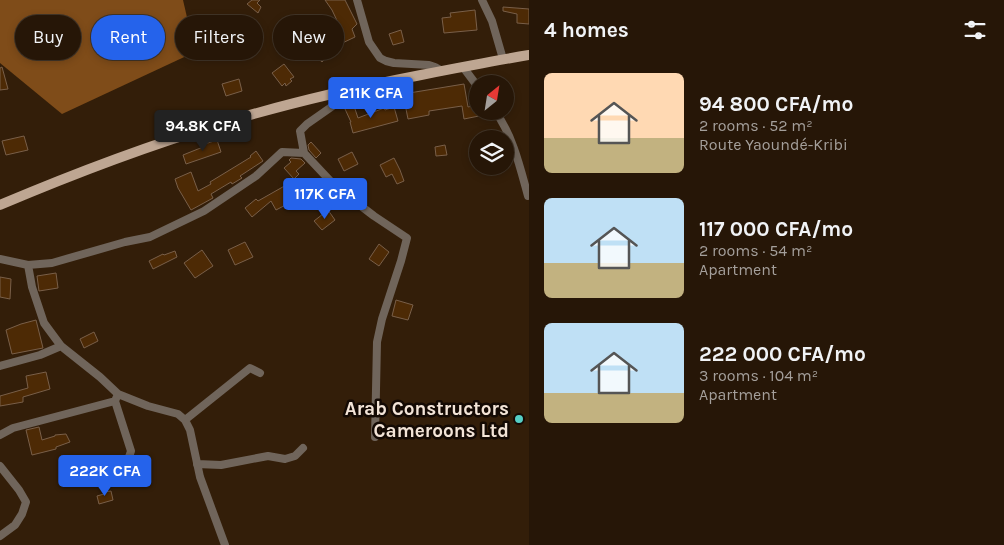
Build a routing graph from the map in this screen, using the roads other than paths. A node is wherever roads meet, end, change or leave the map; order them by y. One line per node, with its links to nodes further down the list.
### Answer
1 (357, 0): 6 (street)
2 (482, 0): 4 (street)
3 (529, 55): 4 (main road)
4 (503, 59): 5 (main road)
5 (463, 67): 6 (main road); 7 (street)
6 (442, 71): 8 (main road)
7 (469, 75)
8 (360, 87): 10 (street); 12 (main road)
9 (501, 120): 11 (street)
10 (304, 153): 14 (street); 21 (street)
11 (528, 196)
12 (0, 205)
13 (0, 259): 14 (street)
14 (28, 265): 15 (street)
15 (61, 346): 16 (street); 18 (street)
16 (0, 366)
17 (260, 373): 19 (street)
18 (116, 398): 19 (street); 20 (street); 25 (street)
19 (185, 420): 23 (street)
20 (0, 435)
21 (376, 437)
22 (303, 448): 23 (street)
23 (197, 464): 27 (street)
24 (0, 466): 26 (street)
25 (100, 475)
26 (0, 536)
27 (224, 542): 28 (street)
28 (231, 545)

